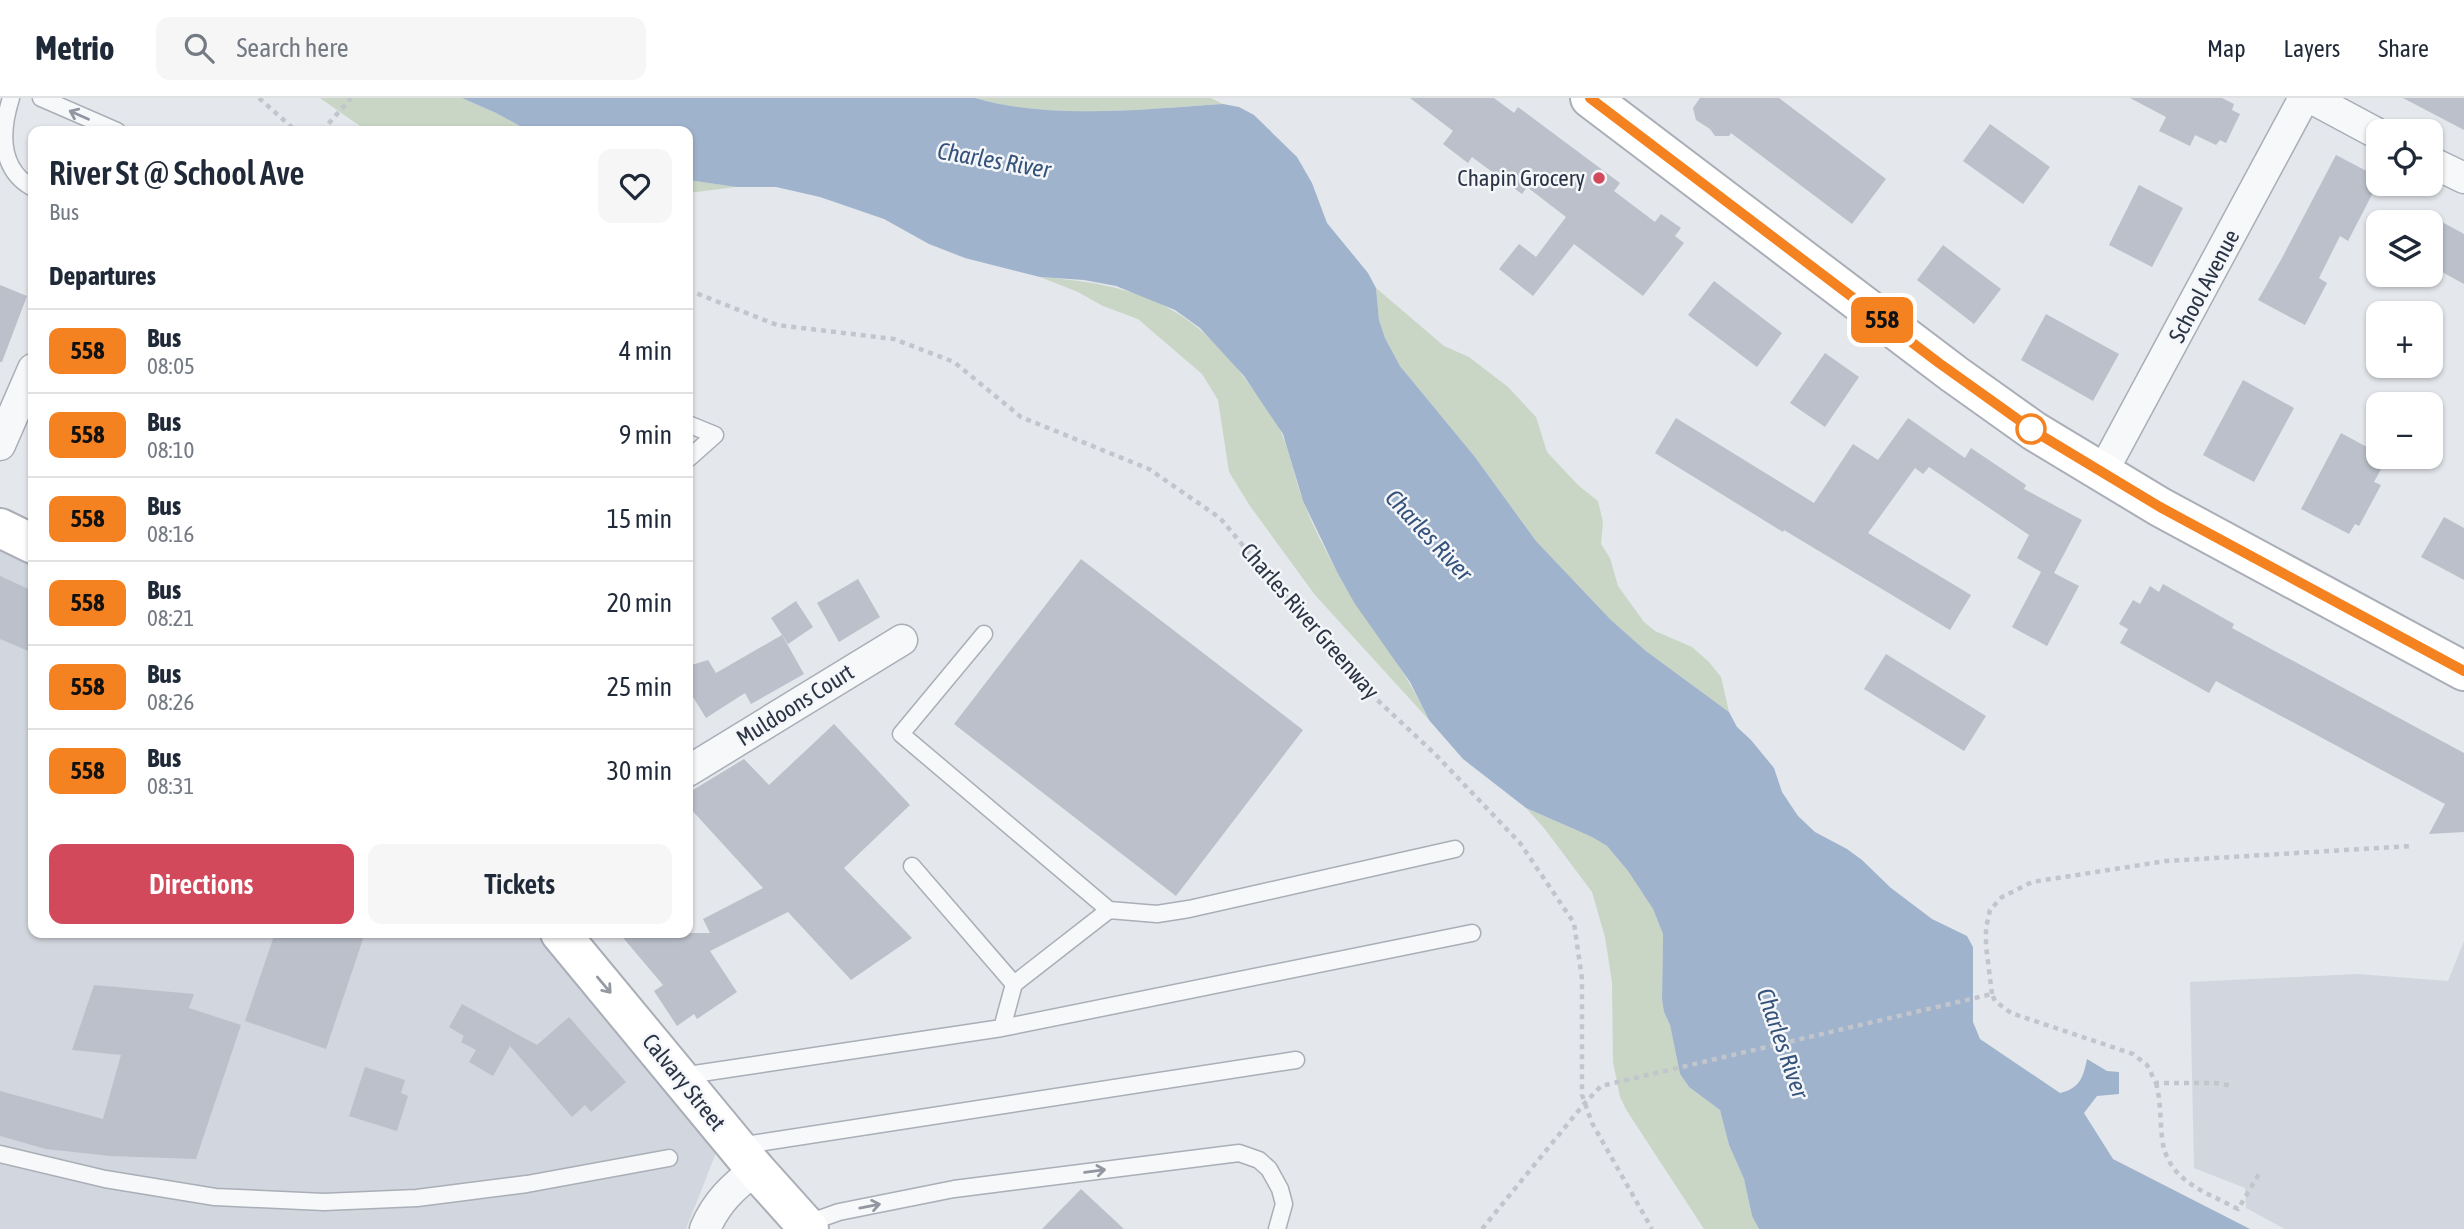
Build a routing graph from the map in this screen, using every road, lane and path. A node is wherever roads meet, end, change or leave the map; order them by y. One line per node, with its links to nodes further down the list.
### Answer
1 (11, 98): 14 (lane)
2 (41, 98): 8 (lane, one-way to 2)
3 (259, 98): 9 (path)
4 (351, 98): 10 (path)
5 (1590, 98): 20 (main road)
6 (2304, 98): 20 (street, School Avenue)
7 (2311, 98): 11 (street)
8 (105, 126)
9 (290, 126)
10 (326, 126)
11 (2366, 128)
12 (2443, 168): 13 (street)
13 (2464, 178)
14 (28, 186)
15 (693, 292): 40 (path, Charles River Greenway)
16 (28, 381): 18 (street)
17 (693, 426): 19 (lane)
18 (0, 445)
19 (693, 455)
20 (2102, 473): 25 (main road)
21 (0, 528): 22 (main road)
22 (28, 542)
23 (984, 634): 30 (lane)
24 (902, 640): 26 (street, Muldoons Court)
25 (2464, 671)
26 (693, 768)
27 (2411, 846): 34 (path)
28 (1455, 849): 30 (lane)
29 (912, 866): 33 (lane)
30 (1109, 910): 33 (lane)
31 (1472, 933): 35 (lane)
32 (564, 938): 37 (main road, Calvary Street, one-way to 37)
33 (1014, 984): 35 (lane)
34 (1992, 994): 38 (path); 40 (path)
35 (1002, 1028): 37 (lane)
36 (1296, 1060): 43 (lane)
37 (679, 1076): 43 (main road, Calvary Street)
38 (2156, 1083): 39 (path); 44 (path)
39 (2233, 1086)
40 (1584, 1104): 48 (path); 49 (path, Charles River Greenway)
41 (0, 1154): 42 (lane)
42 (669, 1158)
43 (746, 1158): 45 (main road, Calvary Street); 46 (street)
44 (2259, 1174)
45 (807, 1227): 47 (lane, one-way to 47)
46 (705, 1229)
47 (1277, 1229)
48 (1482, 1229)
49 (1651, 1229)

